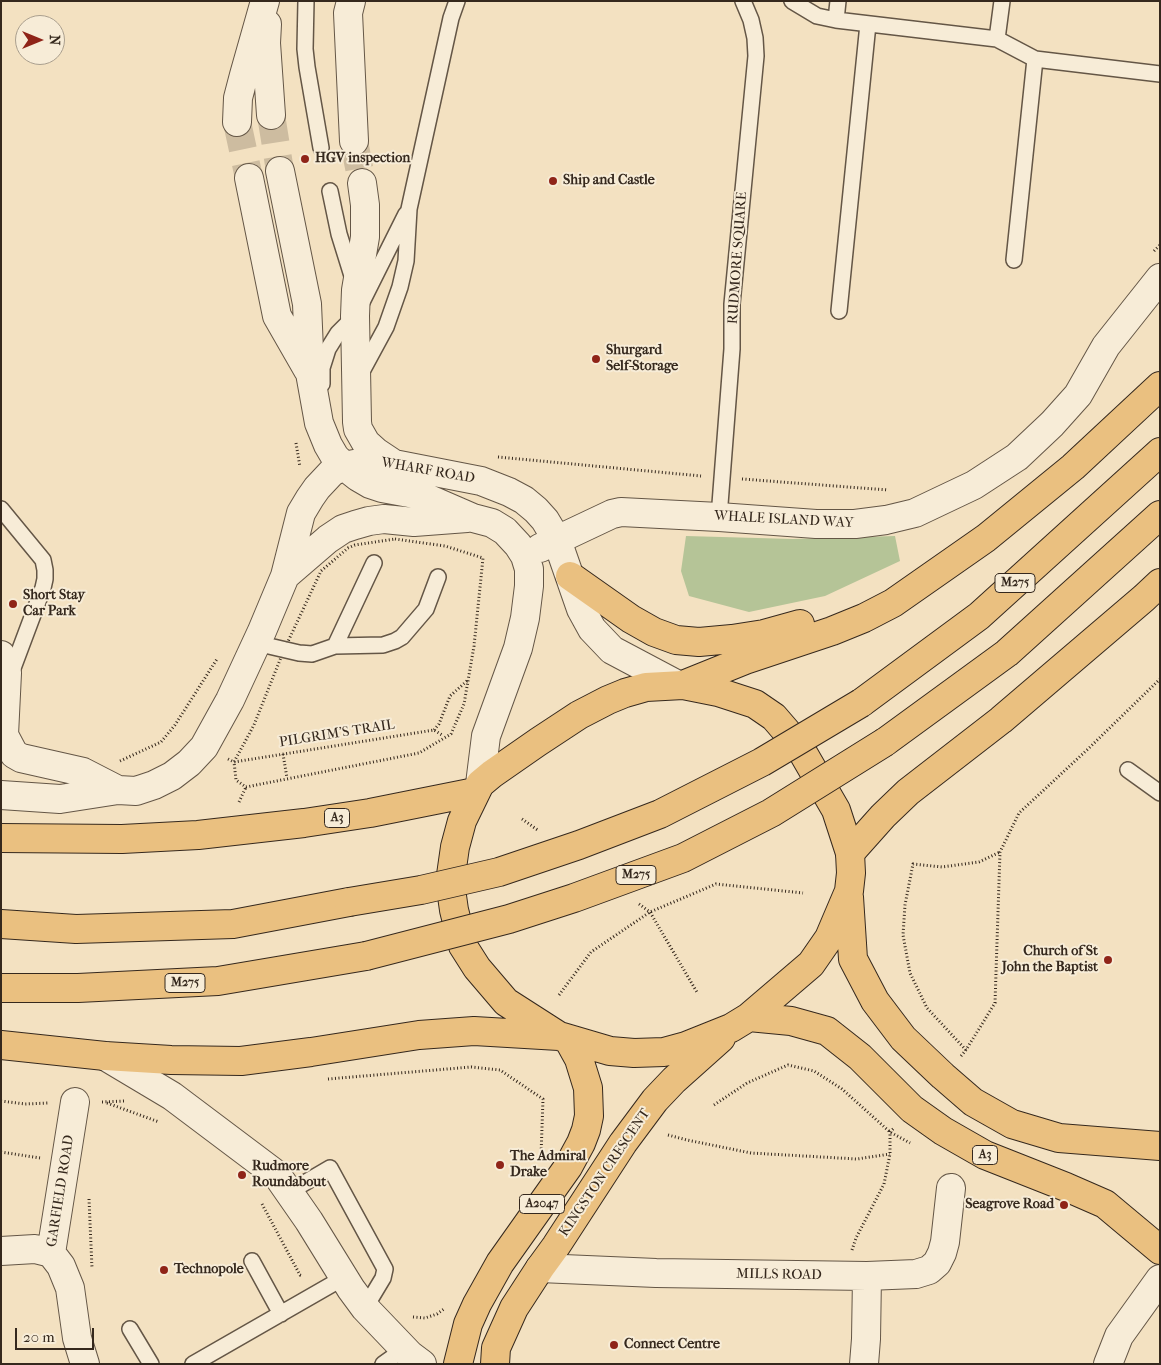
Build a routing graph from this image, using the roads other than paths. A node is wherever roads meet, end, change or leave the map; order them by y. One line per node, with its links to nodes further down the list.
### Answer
1 (266, 1): 14 (street); 15 (street)
2 (306, 1): 17 (lane)
3 (351, 1): 16 (street)
4 (457, 1): 22 (lane)
5 (743, 1): 36 (lane, RUDMORE SQUARE)
6 (792, 1): 9 (lane)
7 (838, 1): 9 (lane)
8 (1002, 1): 11 (lane)
9 (836, 20): 10 (lane)
10 (868, 24): 11 (lane); 26 (lane)
11 (997, 39): 12 (lane)
12 (1035, 59): 13 (lane); 23 (lane)
13 (1160, 74)
14 (271, 115)
15 (237, 122)
16 (354, 141)
17 (322, 148)
18 (280, 171): 27 (street)
19 (249, 178): 27 (street)
20 (362, 183): 25 (street)
21 (330, 191): 25 (lane)
22 (409, 209): 25 (lane); 28 (lane)
23 (1014, 260)
24 (1154, 267): 36 (street, WHALE ISLAND WAY)
25 (356, 303): 28 (street); 30 (lane)
26 (839, 311)
27 (310, 374): 30 (street)
28 (356, 383): 32 (street)
29 (1160, 386): 41 (main road)
30 (319, 422): 33 (street)
31 (1160, 452): 60 (main road, M275, bridge)
32 (394, 464): 33 (street, WHARF ROAD); 38 (street, WHARF ROAD)
33 (344, 466): 37 (street); 42 (street, WHARF ROAD)
34 (1, 509): 49 (lane)
35 (1160, 515): 61 (main road, M275, bridge)
36 (719, 516): 38 (street, WHALE ISLAND WAY)
37 (473, 518): 39 (street); 42 (street, WHARF ROAD)
38 (557, 540): 39 (street, WHALE ISLAND WAY); 43 (street, WHARF ROAD)
39 (525, 556): 53 (street)
40 (374, 562): 47 (lane)
41 (934, 574): 43 (main road); 50 (main road)
42 (285, 576): 46 (street, WHARF ROAD)
43 (570, 576): 50 (street, WHARF ROAD)
44 (438, 578): 47 (lane)
45 (1160, 583): 58 (main road)
46 (256, 643): 47 (lane); 54 (street, WHARF ROAD)
47 (335, 646)
48 (1, 655): 49 (street)
49 (7, 683): 51 (street)
50 (680, 685): 53 (main road); 58 (main road)
51 (3, 734): 54 (street)
52 (1128, 770): 55 (lane)
53 (478, 788): 57 (main road, A3); 63 (main road)
54 (118, 790): 56 (street, WHARF ROAD)
55 (1160, 793)
56 (1, 795)
57 (1, 838)
58 (850, 853): 59 (main road)
59 (849, 891): 62 (main road); 67 (main road)
60 (1, 924)
61 (1, 988)
62 (740, 1023): 63 (main road); 71 (main road, A3); 75 (main road, KINGSTON CRESCENT / A2047)
63 (563, 1038): 65 (main road); 85 (main road, A2047)
64 (1, 1045): 65 (main road)
65 (104, 1056): 69 (street)
66 (88, 1105): 72 (street, GARFIELD ROAD)
67 (1160, 1146)
68 (951, 1188): 74 (street, MILLS ROAD)
69 (289, 1192): 76 (street); 78 (lane)
70 (1, 1250): 72 (street)
71 (1160, 1250)
72 (51, 1253): 82 (street, GARFIELD ROAD)
73 (252, 1262): 79 (lane)
74 (859, 1267): 75 (street, MILLS ROAD); 87 (street)
75 (540, 1268): 86 (main road, KINGSTON CRESCENT / A2047)
76 (343, 1278): 78 (street); 79 (lane)
77 (1160, 1279): 88 (street)
78 (365, 1308): 81 (street)
79 (281, 1314): 84 (lane)
80 (130, 1329): 83 (lane)
81 (403, 1359)
82 (85, 1364)
83 (152, 1364)
84 (193, 1364)
85 (458, 1364)
86 (495, 1364)
87 (864, 1364)
88 (1108, 1364)

